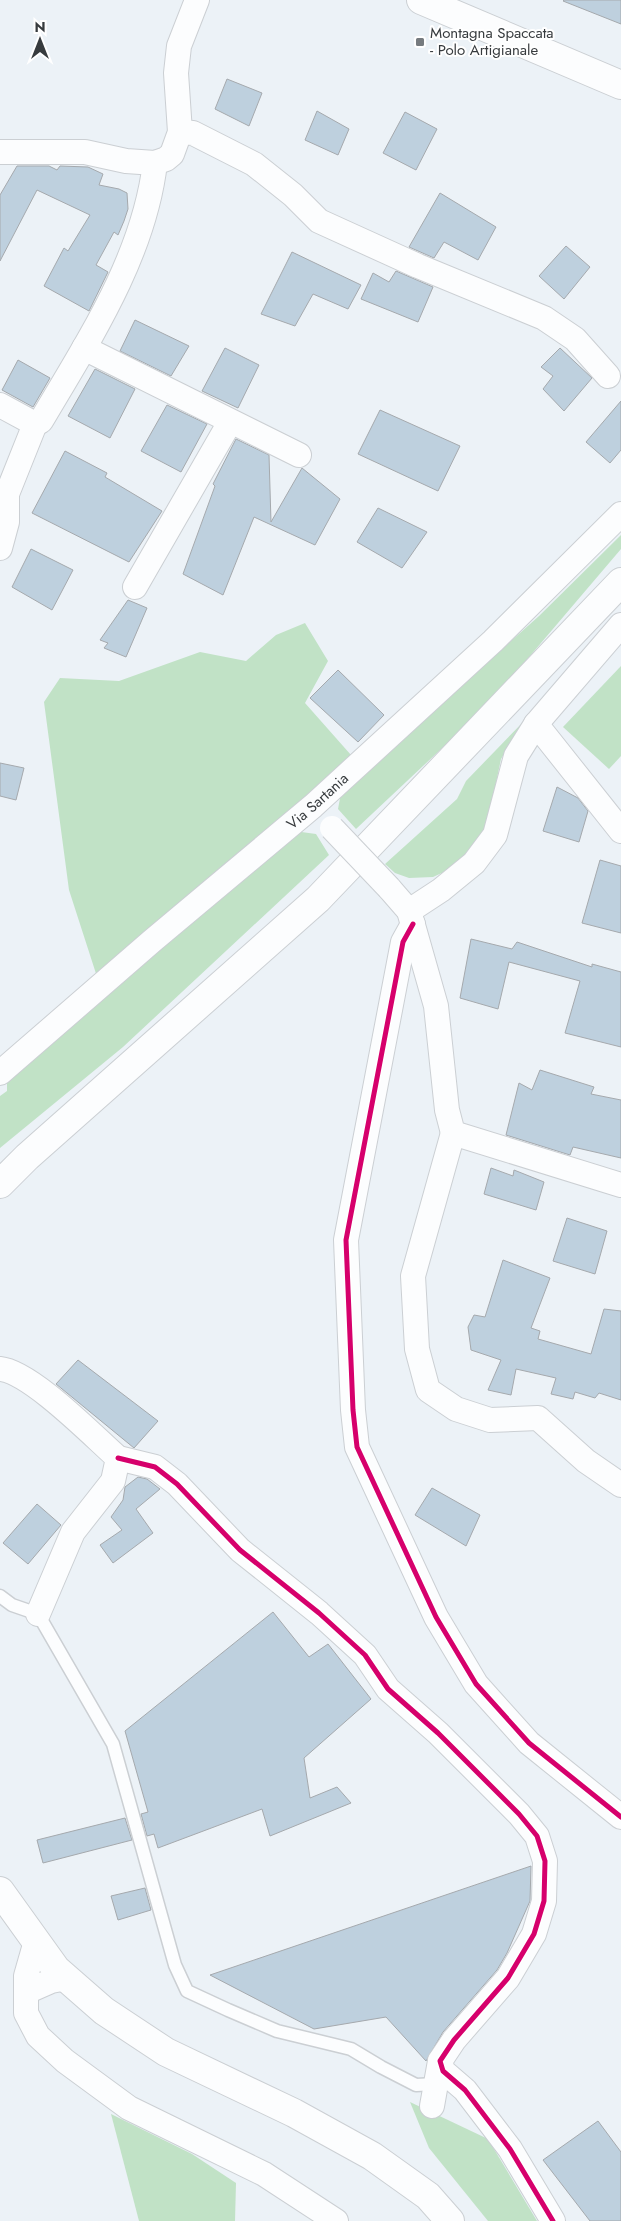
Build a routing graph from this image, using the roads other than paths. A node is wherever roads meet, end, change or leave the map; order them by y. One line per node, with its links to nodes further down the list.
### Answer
1 (197, 0): 4 (street)
2 (421, 0): 3 (street)
3 (621, 86)
4 (180, 132): 6 (street); 8 (street)
5 (0, 152): 6 (street)
6 (155, 163): 7 (street)
7 (84, 348): 10 (street); 11 (street)
8 (608, 376)
9 (0, 405): 11 (street)
10 (230, 422): 12 (street); 16 (street)
11 (35, 424): 14 (street)
12 (299, 455)
13 (621, 514): 19 (street, Via Sartania)
14 (0, 548)
15 (621, 582): 24 (street)
16 (135, 587)
17 (621, 625): 18 (street)
18 (536, 724): 20 (street); 21 (street)
19 (313, 806): 21 (street, bridge); 22 (street, Via Sartania)
20 (621, 832)
21 (411, 917): 23 (street); 31 (street)
22 (0, 1073)
23 (453, 1133): 25 (street); 28 (street)
24 (0, 1184)
25 (621, 1185)
26 (0, 1370): 27 (street)
27 (118, 1458): 30 (street); 36 (street)
28 (621, 1485)
29 (0, 1596): 30 (lane)
30 (38, 1614): 36 (lane)
31 (621, 1817)
32 (0, 1891): 33 (street)
33 (36, 1941): 34 (street); 35 (street)
34 (67, 1978): 35 (street); 38 (street)
35 (26, 1992): 37 (street)
36 (436, 2084): 39 (street)
37 (336, 2221)
38 (450, 2221)
39 (553, 2221)

